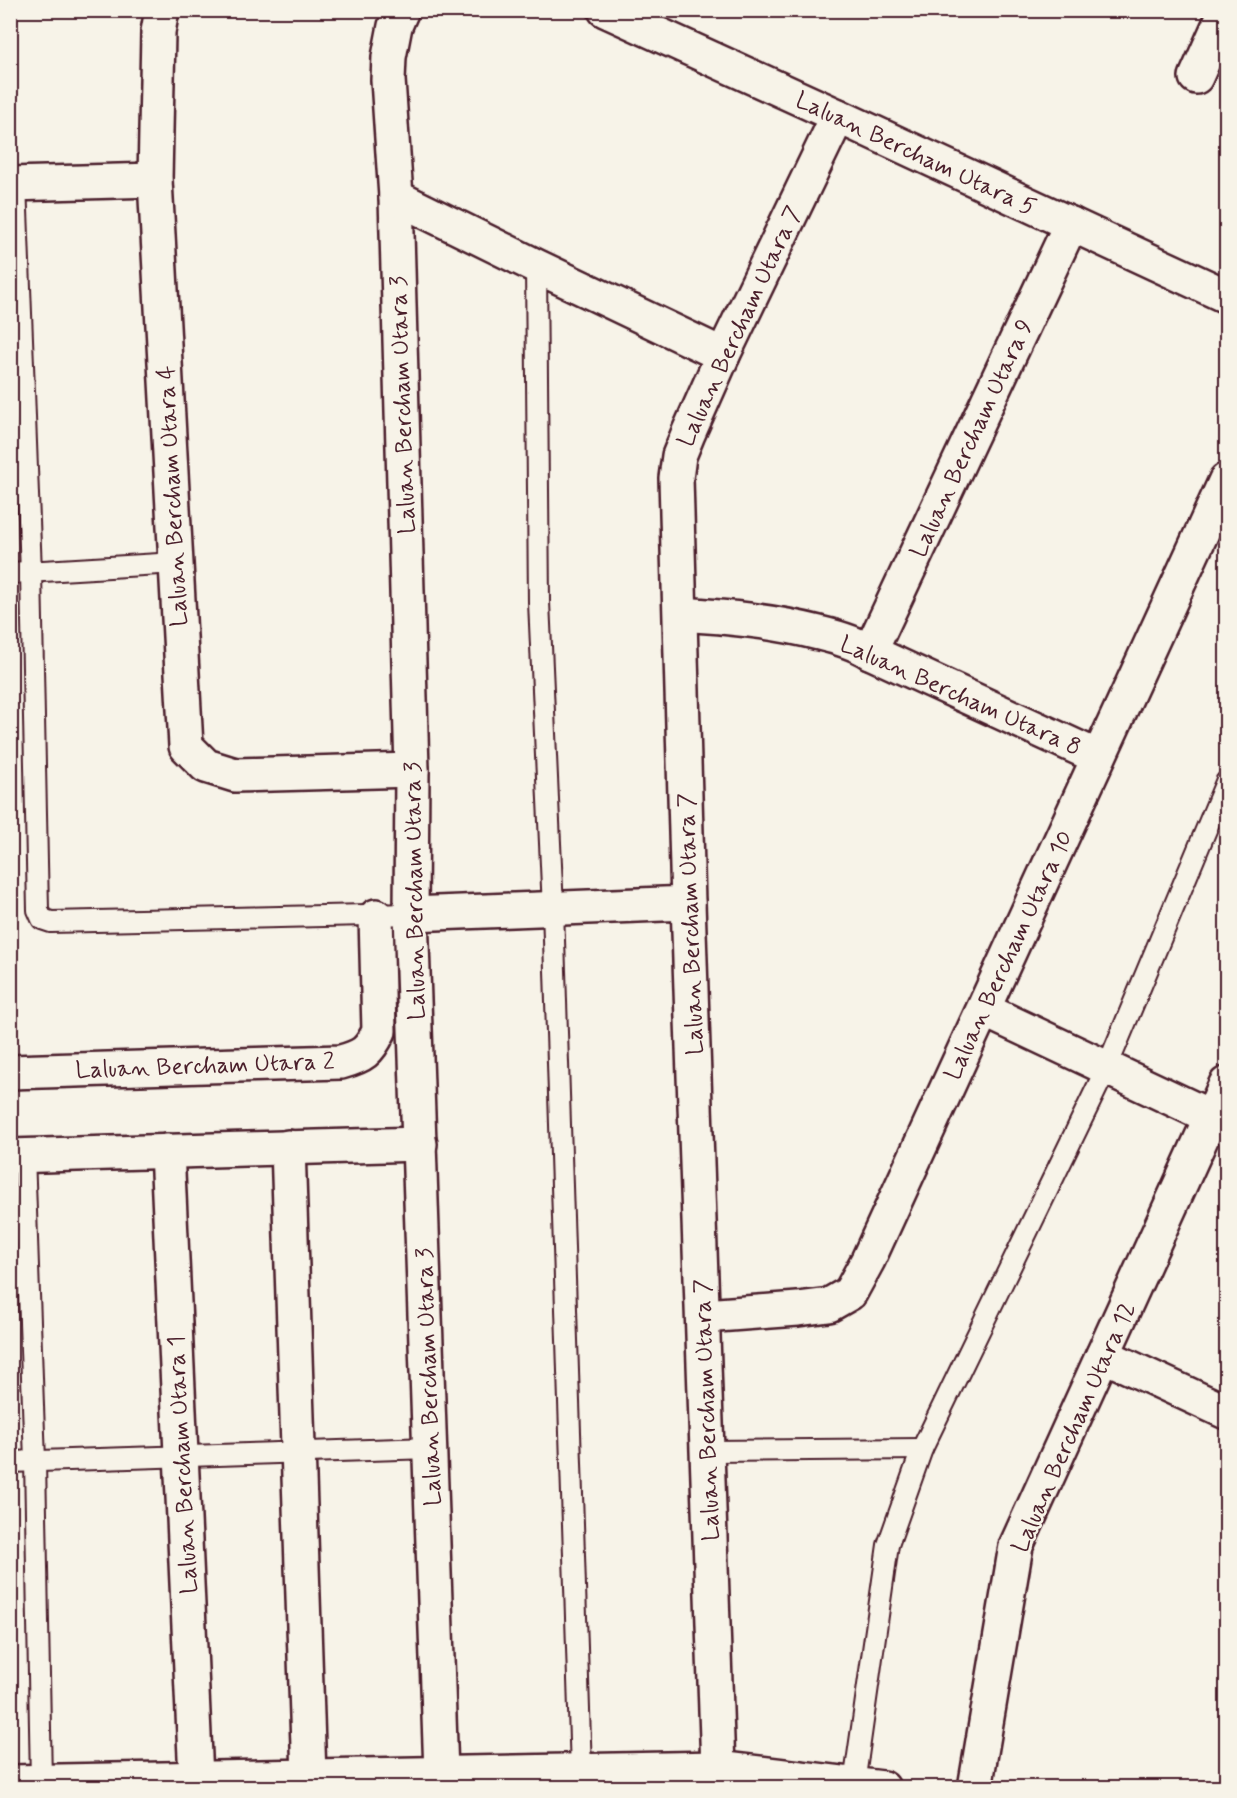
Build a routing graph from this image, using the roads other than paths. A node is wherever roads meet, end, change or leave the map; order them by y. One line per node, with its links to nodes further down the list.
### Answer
1 (162, 10): 7 (street, Laluan Bercham Utara 4)
2 (402, 10): 9 (street, Laluan Bercham Utara 3)
3 (605, 10): 6 (street, Laluan Bercham Utara 5)
4 (1226, 10): 5 (street)
5 (1196, 77)
6 (838, 116): 10 (street, Laluan Bercham Utara 5); 13 (street, Laluan Bercham Utara 7)
7 (155, 180): 8 (street); 15 (street, Laluan Bercham Utara 4)
8 (13, 184): 16 (lane)
9 (396, 198): 11 (street); 21 (street, Laluan Bercham Utara 3)
10 (1071, 224): 12 (street, Laluan Bercham Utara 5); 19 (street, Laluan Bercham Utara 9)
11 (536, 266): 13 (street); 24 (lane)
12 (1227, 296)
13 (723, 355): 18 (street, Laluan Bercham Utara 7)
14 (1227, 480): 20 (street, Laluan Bercham Utara 10)
15 (177, 563): 16 (lane); 21 (street, Laluan Bercham Utara 4)
16 (31, 572): 17 (lane); 26 (lane)
17 (10, 573)
18 (681, 614): 19 (street, Laluan Bercham Utara 8); 23 (street, Laluan Bercham Utara 7)
19 (870, 652): 20 (street, Laluan Bercham Utara 8)
20 (1098, 757): 27 (street, Laluan Bercham Utara 10)
21 (412, 770): 25 (street, Laluan Bercham Utara 3)
22 (1227, 782): 28 (lane)
23 (688, 903): 24 (street); 36 (street, Laluan Bercham Utara 7)
24 (553, 909): 25 (street); 47 (lane)
25 (411, 915): 26 (lane); 32 (street, Laluan Bercham Utara 3)
26 (376, 916): 29 (street, Laluan Bercham Utara 2)
27 (984, 1010): 28 (street); 36 (street, Laluan Bercham Utara 10)
28 (1107, 1067): 31 (street); 40 (lane)
29 (10, 1071)
30 (1227, 1084): 31 (street, Laluan Bercham Utara 12)
31 (1219, 1120): 37 (street, Laluan Bercham Utara 12)
32 (420, 1144): 33 (street); 39 (street, Laluan Bercham Utara 3)
33 (288, 1148): 34 (street); 42 (street)
34 (167, 1151): 35 (street); 43 (street, Laluan Bercham Utara 1)
35 (17, 1156): 44 (lane)
36 (704, 1316): 41 (street, Laluan Bercham Utara 7)
37 (1103, 1355): 38 (street); 53 (street, Laluan Bercham Utara 12)
38 (1227, 1412)
39 (430, 1448): 42 (lane); 48 (street, Laluan Bercham Utara 3)
40 (922, 1449): 41 (lane); 52 (lane)
41 (708, 1451): 46 (street, Laluan Bercham Utara 7)
42 (297, 1452): 43 (lane); 49 (street)
43 (182, 1456): 44 (lane); 50 (street, Laluan Bercham Utara 1)
44 (34, 1461): 45 (lane); 51 (lane)
45 (10, 1462)
46 (718, 1768): 47 (street); 52 (street)
47 (581, 1771): 48 (street)
48 (441, 1773): 49 (street)
49 (309, 1776): 50 (street)
50 (196, 1778): 51 (street)
51 (26, 1781)
52 (869, 1786)
53 (975, 1788)

